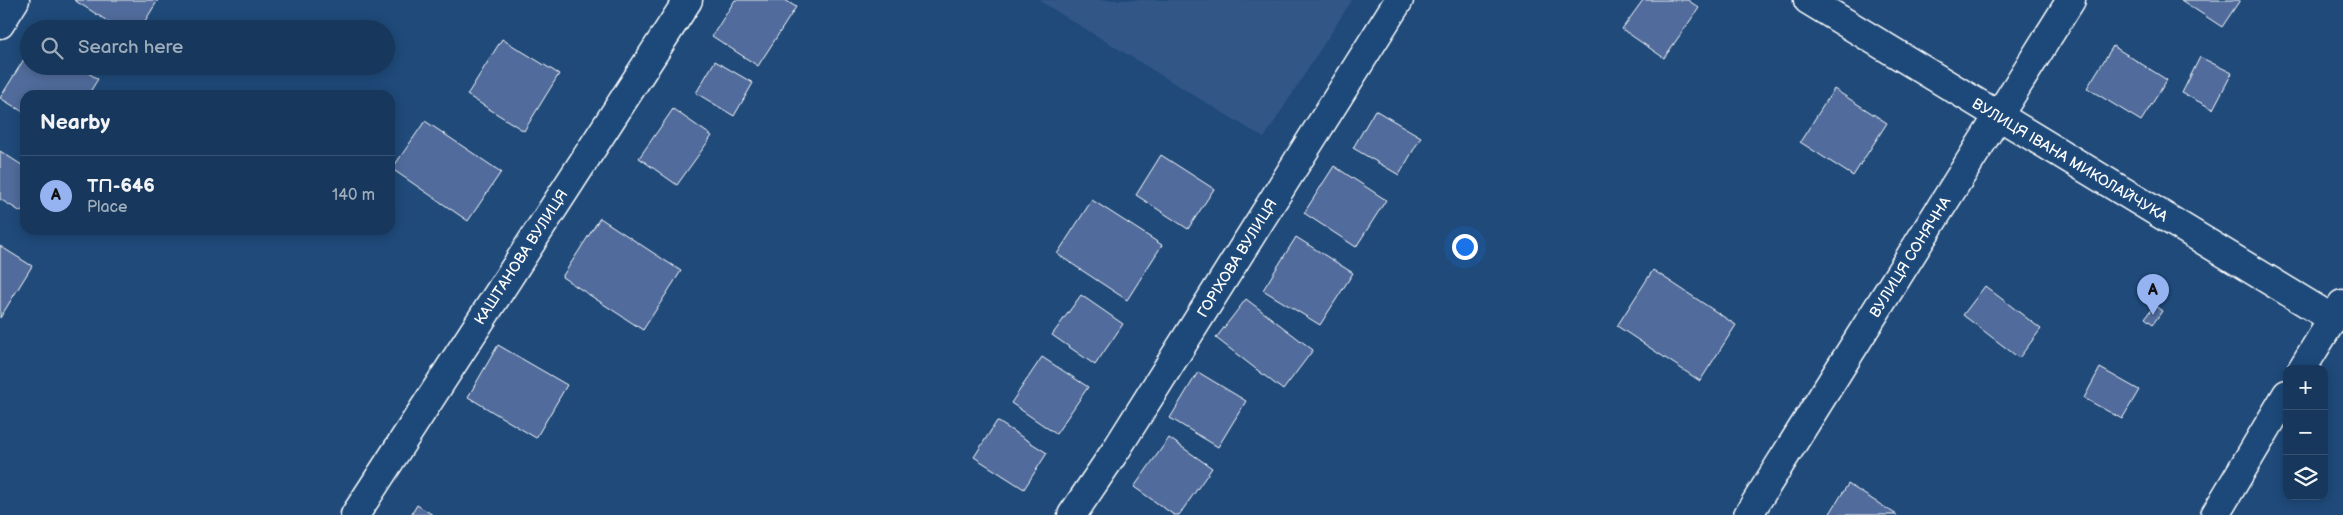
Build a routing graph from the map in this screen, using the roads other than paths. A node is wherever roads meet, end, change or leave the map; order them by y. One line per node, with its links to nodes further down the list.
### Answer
1 (15, 0): 6 (street)
2 (688, 0): 11 (street, КАШТАНОВА ВУЛИЦЯ)
3 (1399, 0): 12 (street, ГОРІХОВА ВУЛИЦЯ)
4 (1808, 0): 7 (street, ВУЛИЦЯ ІВАНА МИКОЛАЙЧУКА)
5 (2071, 0): 7 (street, ВУЛИЦЯ СОНЯЧНА)
6 (0, 24)
7 (1998, 116): 8 (street, ВУЛИЦЯ ІВАНА МИКОЛАЙЧУКА); 13 (street, ВУЛИЦЯ СОНЯЧНА)
8 (2338, 311): 9 (street)
9 (2304, 365)
10 (2283, 401): 14 (street)
11 (355, 515)
12 (1072, 515)
13 (1748, 515)
14 (2215, 515)

